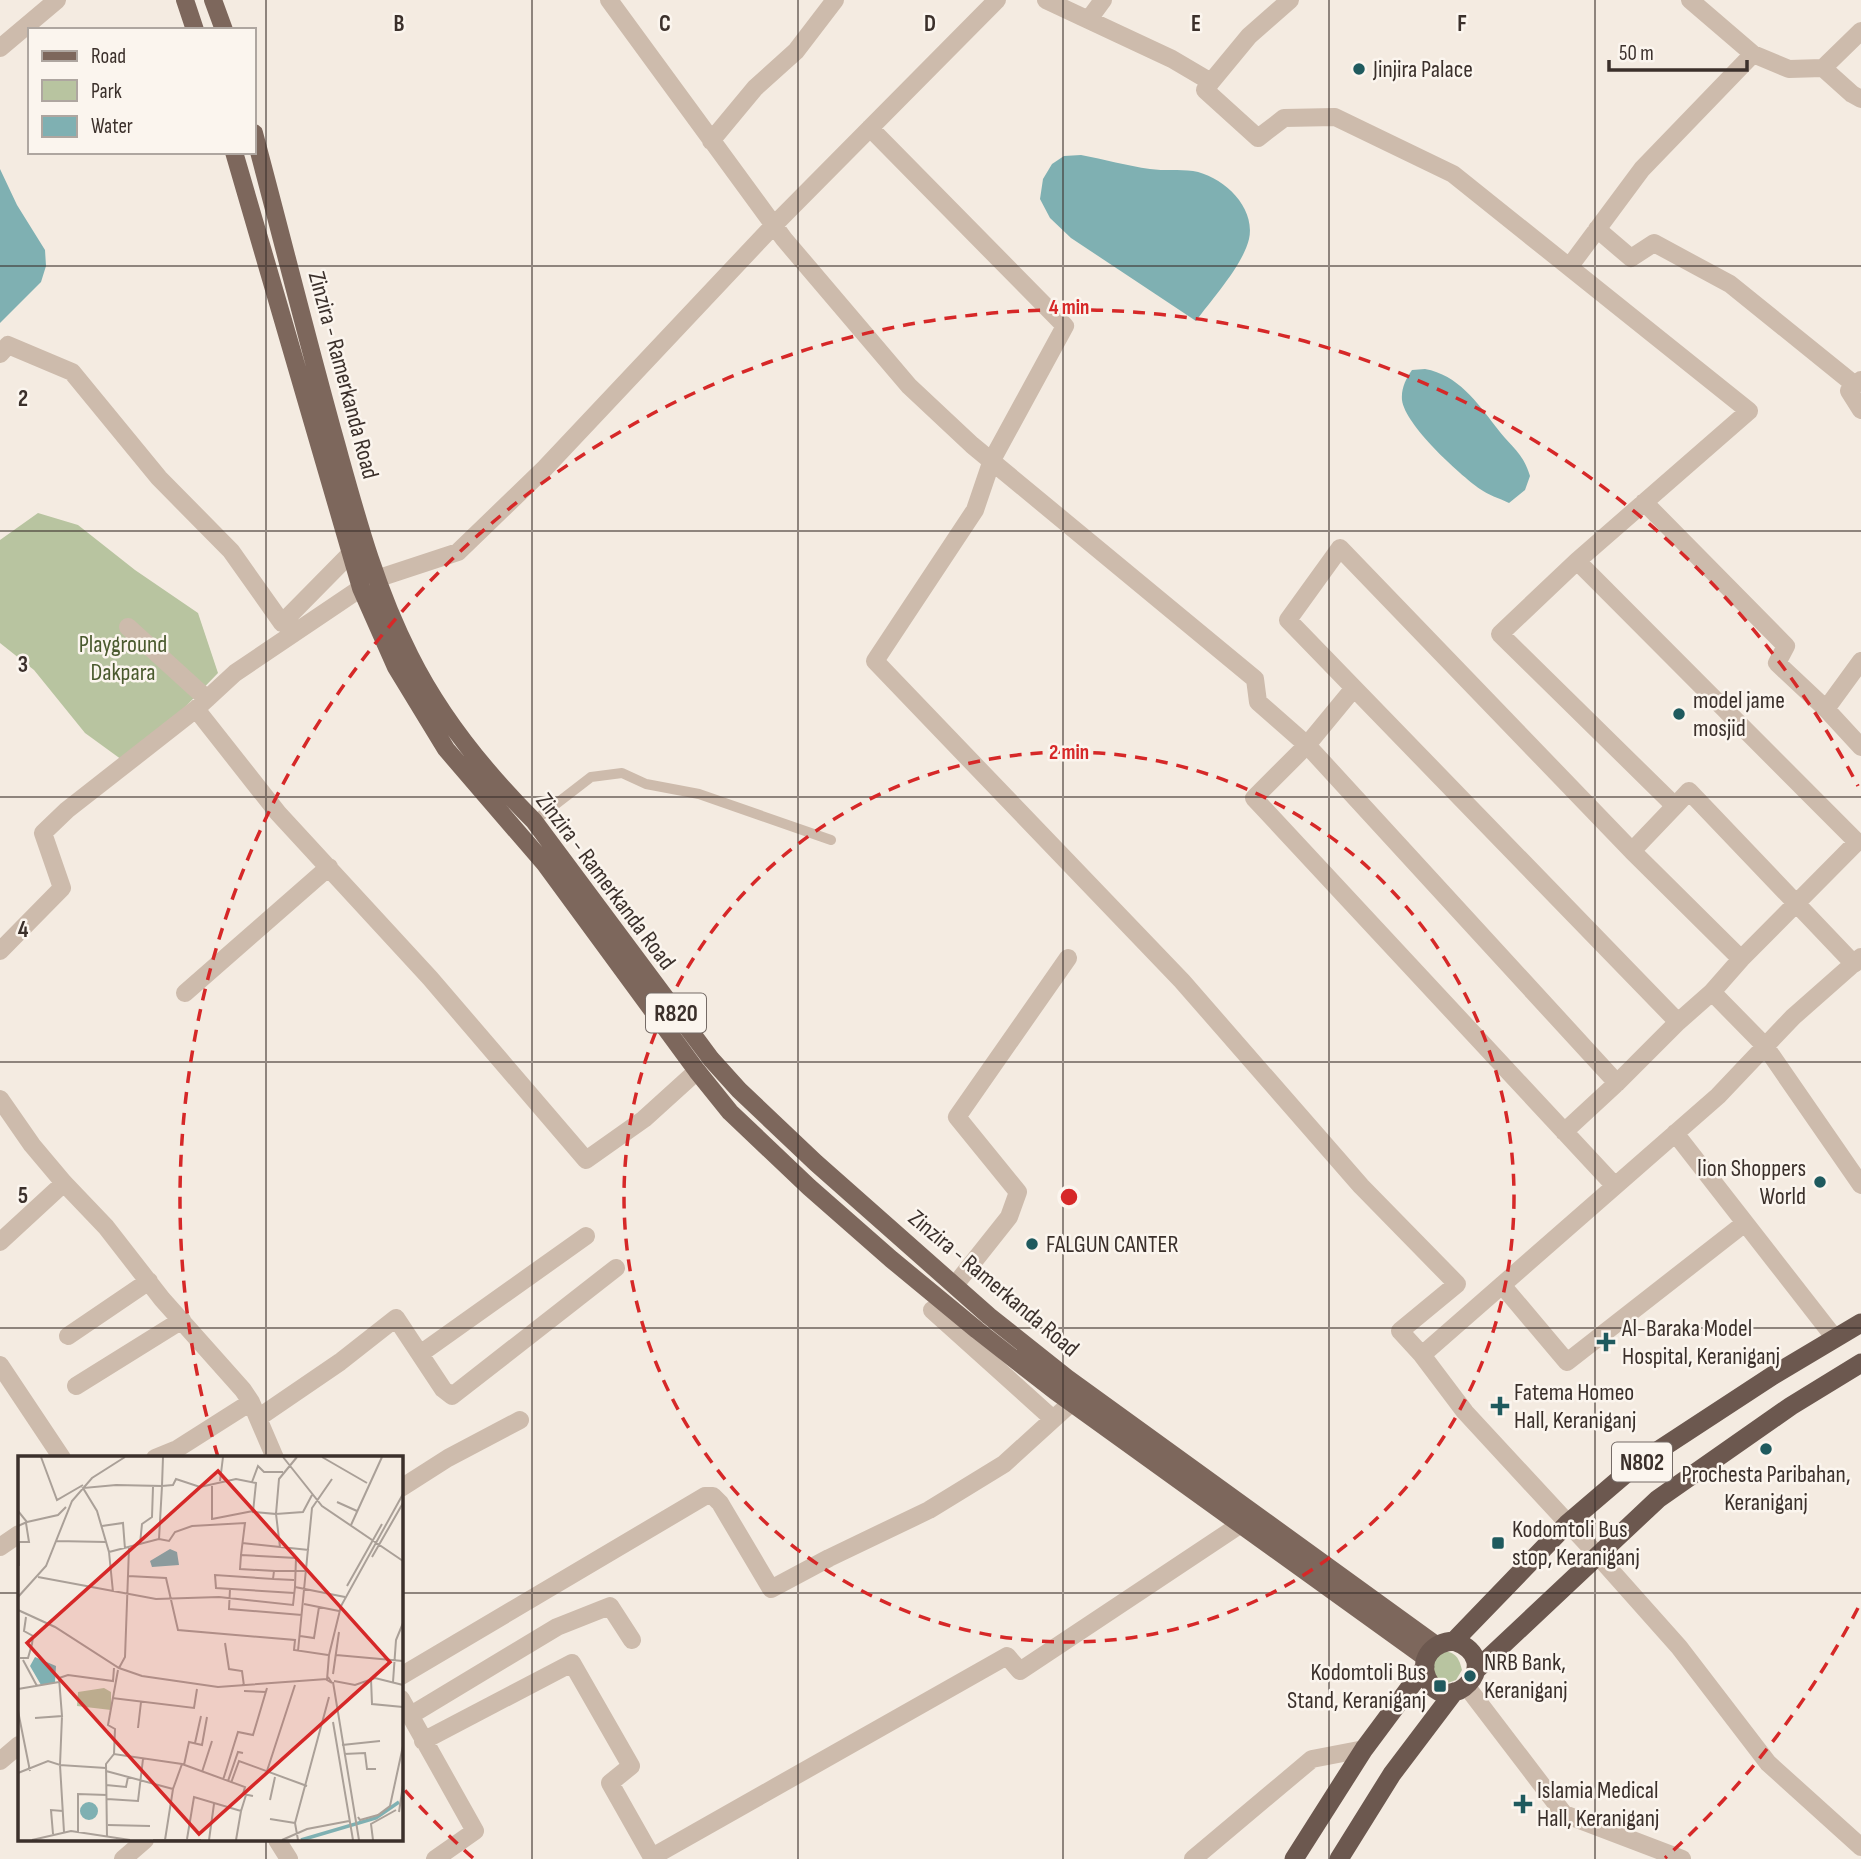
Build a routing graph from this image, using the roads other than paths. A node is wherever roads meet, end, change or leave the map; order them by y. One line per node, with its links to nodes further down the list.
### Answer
1 (57, 0): 15 (street)
2 (185, 0): 12 (main road)
3 (213, 0): 13 (main road)
4 (609, 0): 22 (street)
5 (835, 0): 22 (street)
6 (997, 0): 20 (street)
7 (1046, 0): 11 (street)
8 (1103, 0): 11 (street)
9 (1290, 0): 18 (street)
10 (1690, 0): 16 (street)
11 (1089, 19): 18 (street)
12 (194, 28)
13 (223, 28)
14 (1861, 32): 17 (street)
15 (0, 48)
16 (1753, 54): 17 (street); 25 (street)
17 (1823, 68): 19 (street)
18 (1211, 82): 26 (street)
19 (1861, 99)
20 (870, 128): 24 (street); 30 (street)
21 (256, 141): 31 (main road, Zinzira - Ramerkanda Road / R820)
22 (711, 141): 24 (street)
23 (235, 154): 31 (main road, Zinzira - Ramerkanda Road / R820)
24 (774, 225): 30 (street); 35 (street)
25 (1597, 229): 26 (street); 28 (street)
26 (1570, 266): 32 (street)
27 (0, 355): 33 (street)
28 (1858, 383): 29 (street)
29 (1861, 410)
30 (992, 460): 41 (street); 79 (street)
31 (334, 468): 33 (main road, Zinzira - Ramerkanda Road / R820); 35 (main road, Zinzira - Ramerkanda Road / R820)
32 (1644, 502): 34 (street); 40 (street)
33 (350, 554): 35 (main road, Zinzira - Ramerkanda Road / R820)
34 (1577, 561): 43 (street); 48 (street)
35 (368, 584): 39 (street); 44 (main road, Zinzira - Ramerkanda Road / R820); 55 (main road, Zinzira - Ramerkanda Road / R820)
36 (128, 627): 39 (street)
37 (1861, 661): 40 (street)
38 (1354, 688): 41 (street); 46 (street); 56 (street)
39 (201, 704): 47 (street); 49 (street)
40 (1826, 709): 42 (street)
41 (1307, 745): 59 (street); 61 (street)
42 (1861, 747)
43 (1675, 806): 46 (street); 48 (street)
44 (534, 821): 45 (lane); 55 (main road, Zinzira - Ramerkanda Road / R820)
45 (831, 840)
46 (1632, 851): 51 (street)
47 (329, 867): 54 (street); 58 (street)
48 (1795, 904): 51 (street); 52 (street)
49 (0, 951)
50 (1068, 958): 71 (street)
51 (1741, 958): 53 (street)
52 (1857, 960): 57 (street)
53 (1712, 992): 56 (street); 57 (street)
54 (185, 993)
55 (672, 1022): 58 (main road, Zinzira - Ramerkanda Road / R820); 71 (main road, Zinzira - Ramerkanda Road / R820)
56 (1678, 1022): 59 (street)
57 (1765, 1046): 62 (street); 64 (street)
58 (697, 1071): 83 (main road, Zinzira - Ramerkanda Road / R820)
59 (1617, 1083): 61 (street)
60 (0, 1099): 63 (street)
61 (1564, 1132): 65 (street)
62 (1675, 1133): 65 (street); 66 (street)
63 (64, 1183): 68 (street); 70 (street)
64 (1861, 1185)
65 (1615, 1186): 72 (street)
66 (1745, 1223): 72 (street); 77 (street)
67 (586, 1236): 78 (street)
68 (0, 1242)
69 (615, 1268): 78 (street)
70 (149, 1281): 74 (street); 76 (street)
71 (954, 1285): 96 (main road, Zinzira - Ramerkanda Road / R820)
72 (1502, 1285): 79 (street)
73 (932, 1310): 85 (street)
74 (181, 1320): 82 (street); 84 (street)
75 (1861, 1323): 77 (highway, N802)
76 (68, 1336)
77 (1833, 1338): 92 (highway, N802)
78 (420, 1354): 84 (street)
79 (1422, 1355): 92 (street)
80 (1861, 1363): 98 (highway, N802)
81 (0, 1365): 87 (street)
82 (76, 1386)
83 (1072, 1403): 85 (street); 91 (main road, Zinzira - Ramerkanda Road / R820)
84 (255, 1410): 88 (street); 89 (street)
85 (1053, 1419): 97 (street)
86 (520, 1420): 90 (street)
87 (61, 1456)
88 (160, 1456)
89 (274, 1456)
90 (402, 1487)
91 (1241, 1524): 96 (main road, Zinzira - Ramerkanda Road / R820); 108 (street)
92 (1567, 1524): 96 (highway, N802); 107 (street)
93 (18, 1535): 94 (street)
94 (0, 1547)
95 (632, 1640): 100 (street)
96 (1435, 1653): 98 (highway); 98 (highway); 103 (highway, N802)
97 (402, 1675)
98 (1466, 1683): 109 (street); 115 (highway, N802)
99 (402, 1701): 100 (street)
100 (411, 1715): 101 (street)
101 (423, 1741): 108 (street); 112 (street)
102 (18, 1746): 104 (street)
103 (1364, 1749): 113 (street); 114 (highway, N802)
104 (0, 1761)
105 (143, 1842): 110 (street)
106 (278, 1842): 111 (street)
107 (1861, 1847)
108 (652, 1858)
109 (1680, 1858)
110 (123, 1859)
111 (289, 1859)
112 (435, 1859)
113 (1193, 1859)
114 (1294, 1859)
115 (1339, 1859)

